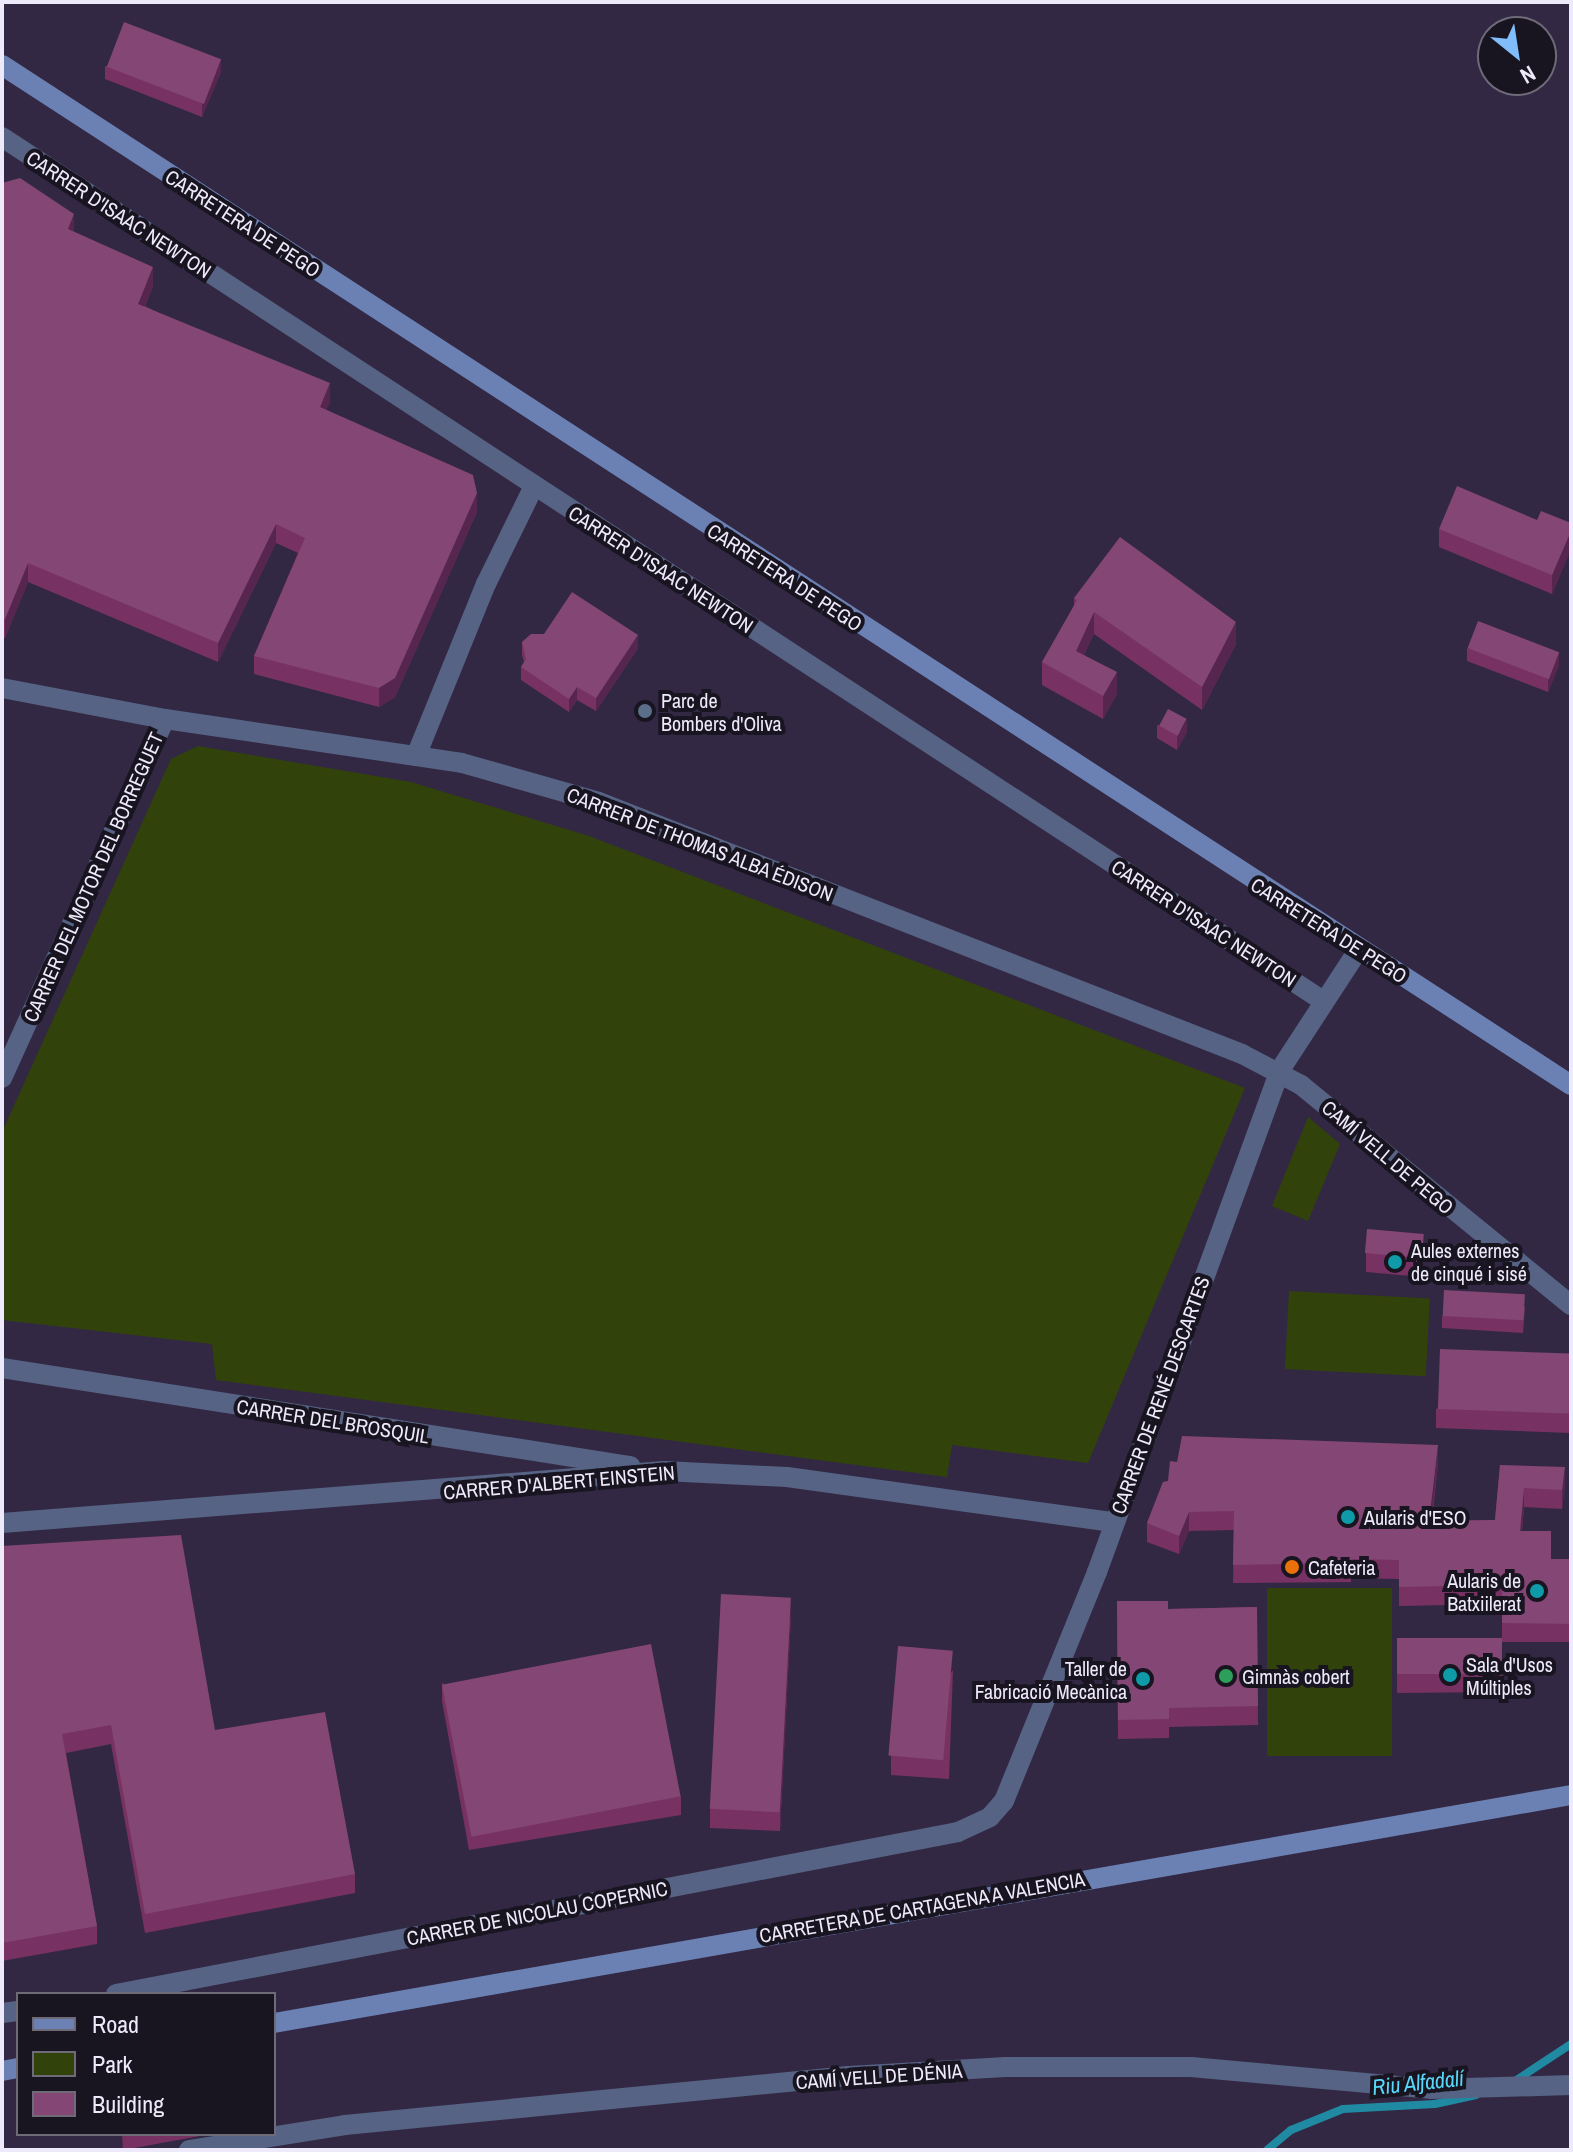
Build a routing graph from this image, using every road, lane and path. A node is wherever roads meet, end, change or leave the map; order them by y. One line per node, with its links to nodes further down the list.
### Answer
1 (2, 65): 7 (main road, CARRETERA DE PEGO)
2 (2, 137): 3 (street, CARRER D'ISAAC NEWTON)
3 (534, 486): 6 (street); 8 (street, CARRER D'ISAAC NEWTON)
4 (2, 688): 5 (street, CARRER DE THOMAS ALBA ÉDISON)
5 (165, 719): 6 (street, CARRER DE THOMAS ALBA ÉDISON); 10 (street, CARRER DEL MOTOR DEL BORREGUET)
6 (416, 756): 9 (street, CARRER DE THOMAS ALBA ÉDISON)
7 (1359, 949): 8 (street, CARRER DE RENÉ DESCARTES); 11 (main road, CARRETERA DE PEGO)
8 (1322, 1000): 9 (street, CARRER DE RENÉ DESCARTES)
9 (1280, 1070): 12 (street, CAMÍ VELL DE PEGO); 15 (street, CARRER DE RENÉ DESCARTES)
10 (2, 1078)
11 (1571, 1085)
12 (1571, 1305)
13 (2, 1368): 14 (street, CARRER DEL BROSQUIL)
14 (664, 1471): 15 (street, CARRER D'ALBERT EINSTEIN); 16 (street, CARRER D'ALBERT EINSTEIN)
15 (1113, 1522): 18 (street, CARRER DE RENÉ DESCARTES)
16 (2, 1523)
17 (1571, 1795): 20 (main road, CARRETERA DE CARTAGENA A VALENCIA)
18 (958, 1832): 19 (street, CARRER DE NICOLAU COPERNIC)
19 (126, 1992)
20 (276, 2023)
21 (1571, 2085): 22 (street, CAMÍ VELL DE DÉNIA)
22 (189, 2150)

